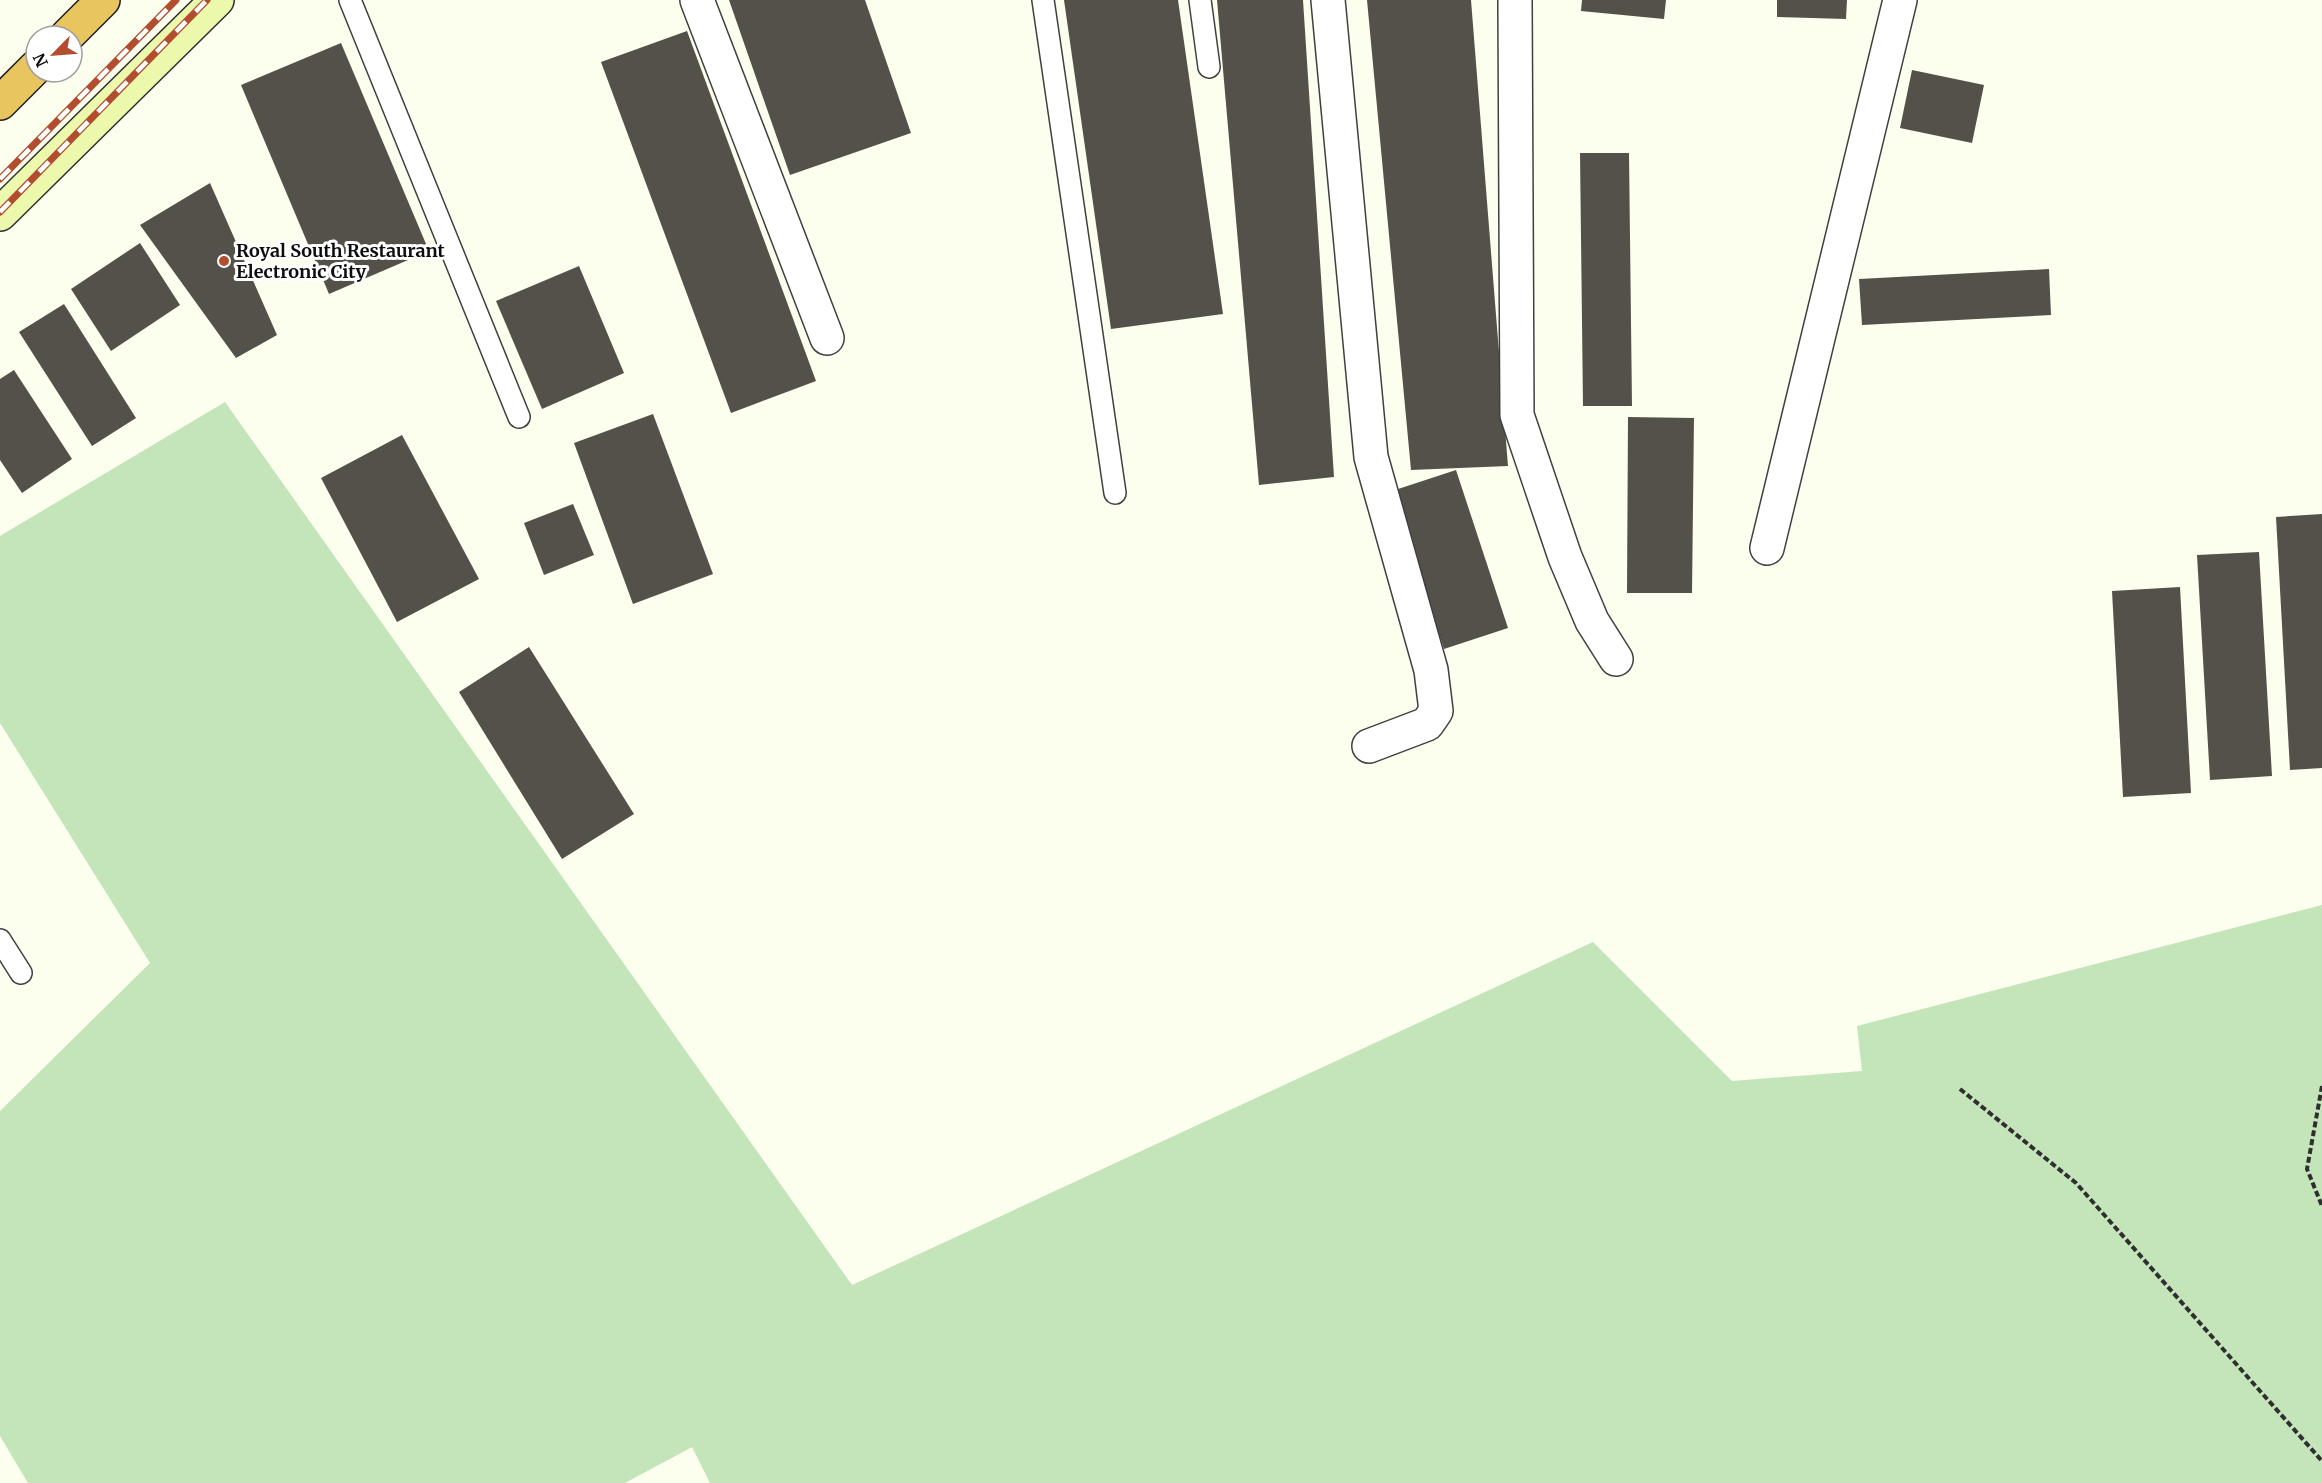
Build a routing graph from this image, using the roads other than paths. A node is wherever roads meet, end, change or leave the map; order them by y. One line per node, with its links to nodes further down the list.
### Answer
1 (104, 0): 10 (highway)
2 (216, 0): 14 (street)
3 (350, 0): 16 (lane)
4 (697, 0): 15 (street)
5 (1043, 0): 17 (lane)
6 (1200, 0): 11 (lane)
7 (1328, 0): 20 (street)
8 (1515, 0): 19 (street)
9 (1900, 0): 18 (street)
10 (79, 24)
11 (1209, 67)
12 (24, 79): 13 (highway)
13 (0, 103)
14 (0, 214)
15 (827, 338)
16 (519, 417)
17 (1115, 493)
18 (1767, 548)
19 (1616, 659)
20 (1369, 746)
21 (0, 940): 22 (lane)
22 (21, 973)

